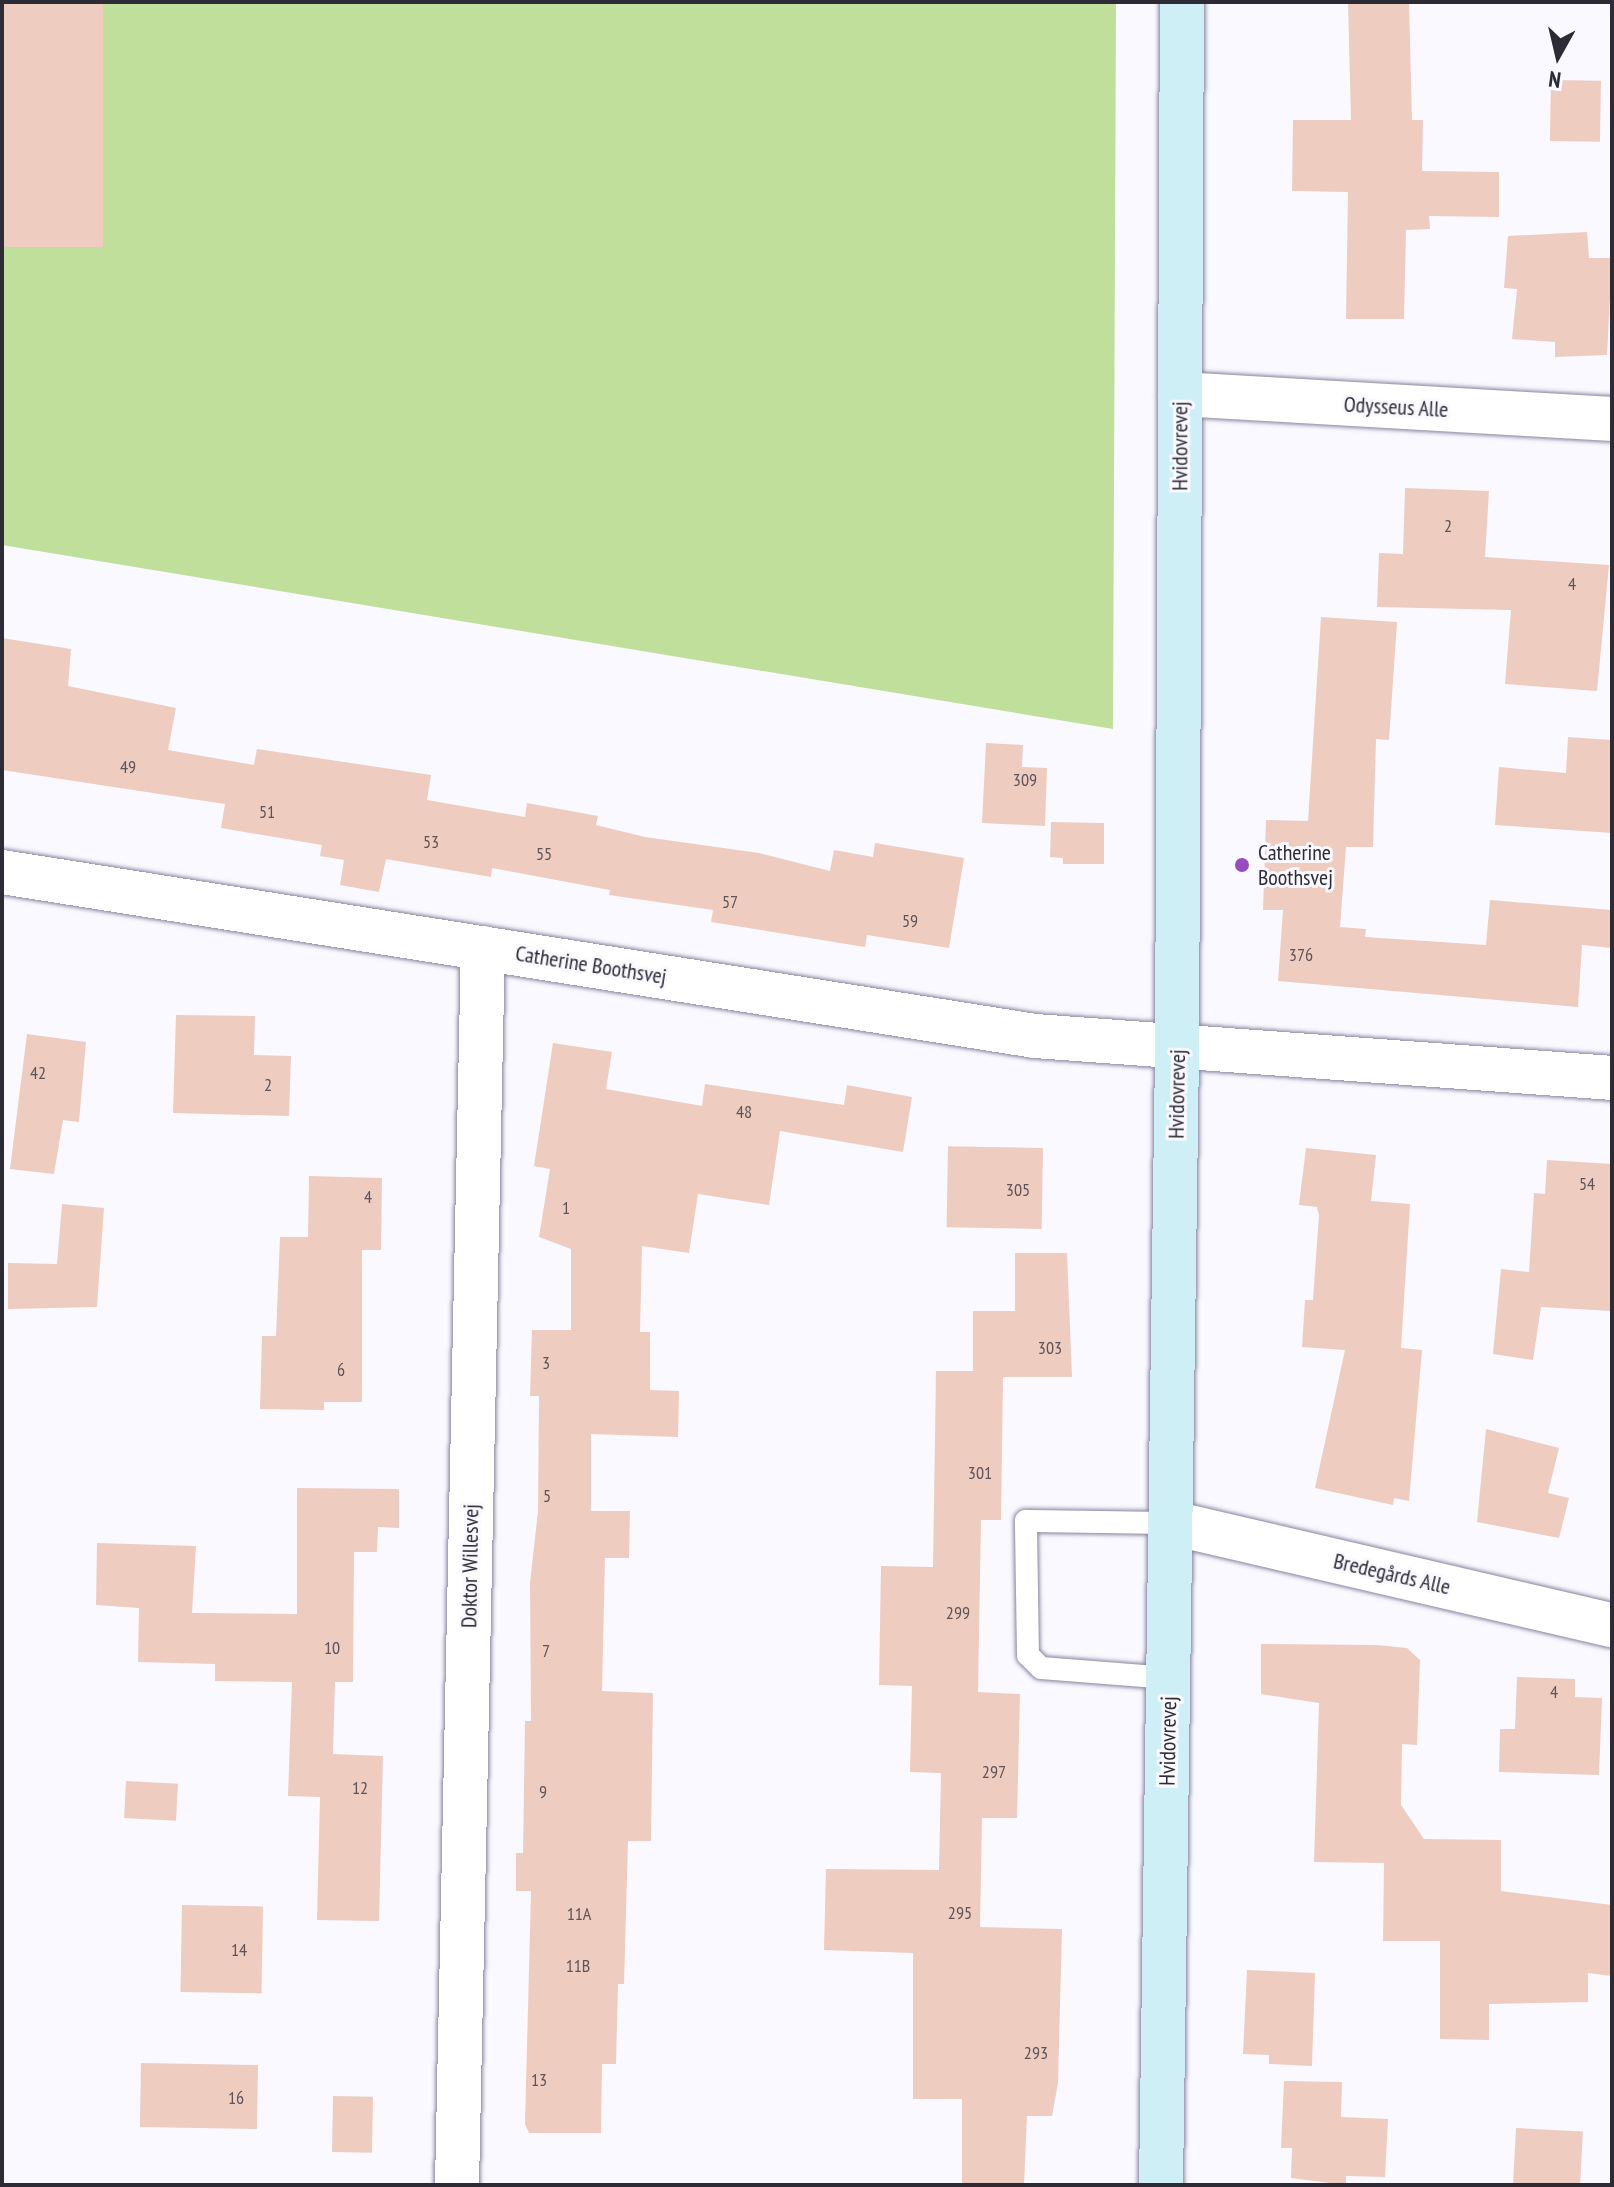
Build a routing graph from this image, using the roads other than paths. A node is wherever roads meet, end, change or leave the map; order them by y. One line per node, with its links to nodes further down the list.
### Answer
1 (1182, 2): 2 (street, Hvidovrevej)
2 (1180, 394): 3 (street, Odysseus Alle); 6 (street, Hvidovrevej)
3 (1612, 419)
4 (2, 872): 5 (street, Catherine Boothsvej)
5 (483, 948): 6 (street, Catherine Boothsvej); 11 (street, Doktor Willesvej)
6 (1177, 1051): 7 (street, Catherine Boothsvej); 8 (street, Hvidovrevej)
7 (1612, 1078)
8 (1172, 1523): 9 (street, Bredegårds Alle); 10 (street, Hvidovrevej); 10 (lane)
9 (1612, 1625)
10 (1169, 1678): 12 (street, Hvidovrevej)
11 (457, 2185)
12 (1161, 2185)

